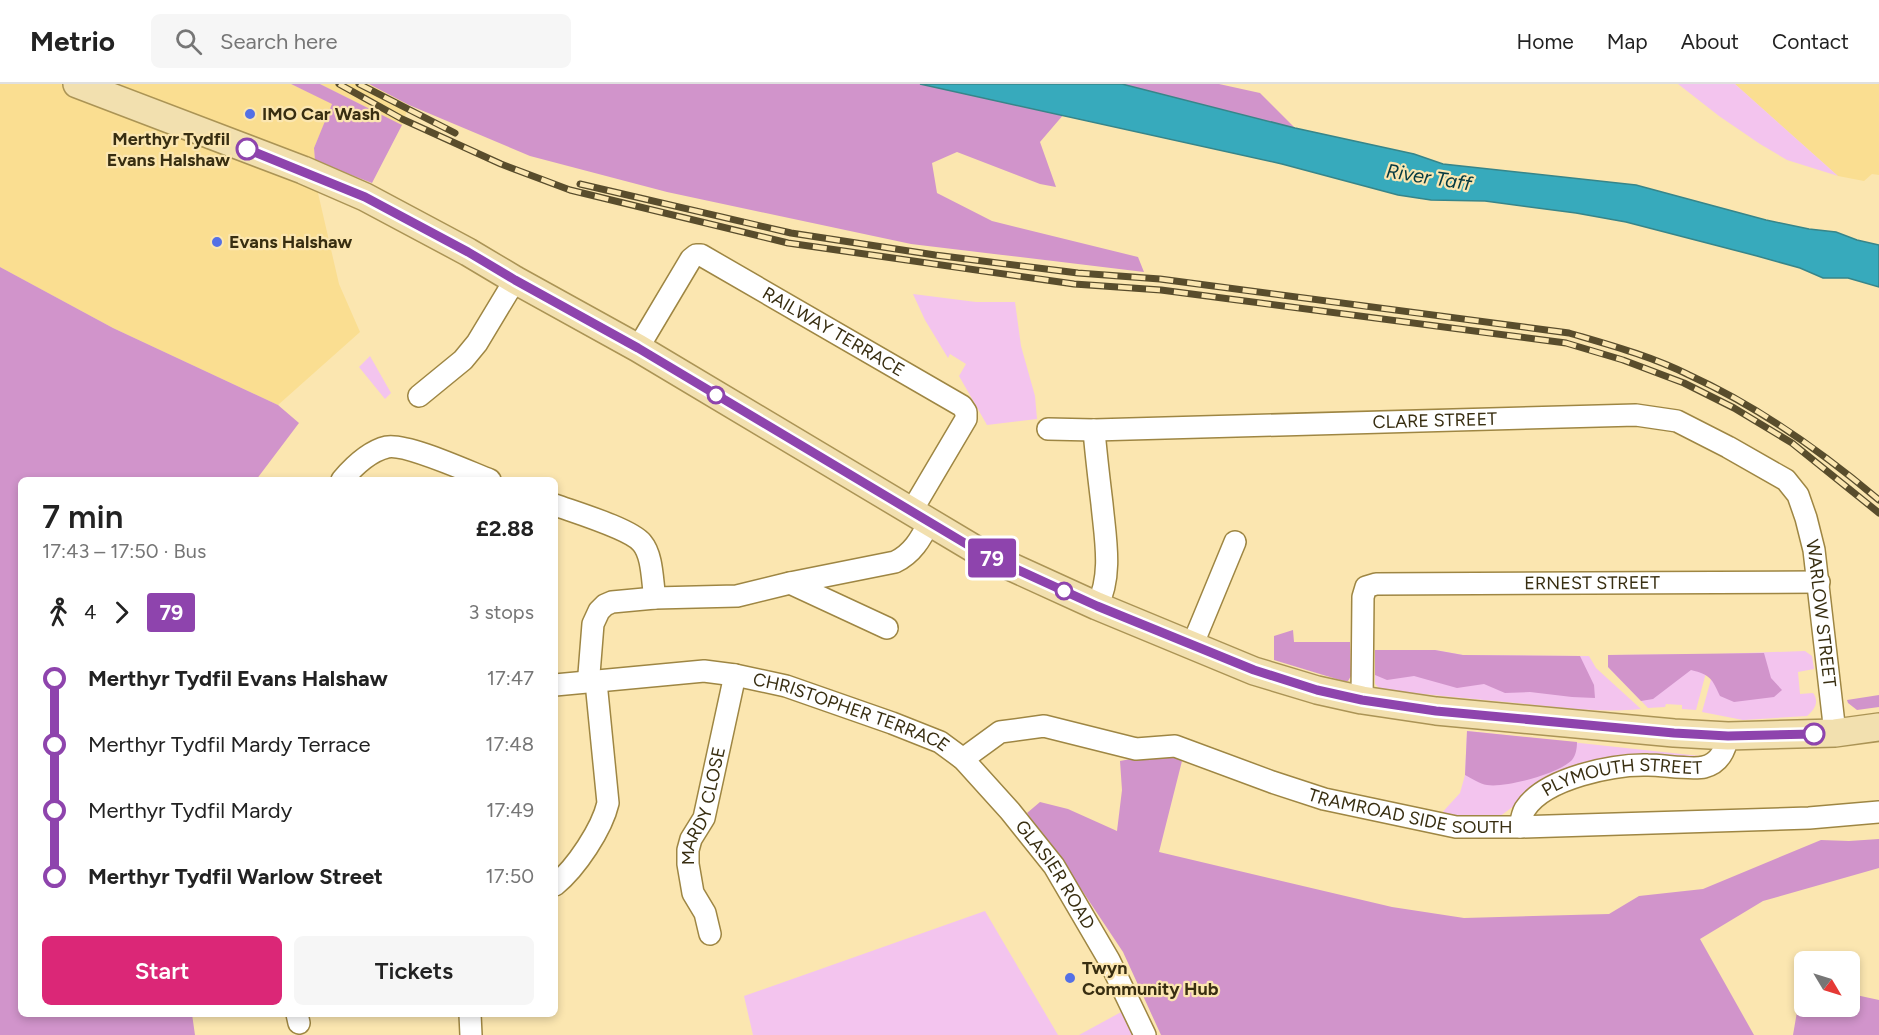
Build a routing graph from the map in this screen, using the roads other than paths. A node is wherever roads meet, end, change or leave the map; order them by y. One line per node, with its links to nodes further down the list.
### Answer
1 (77, 84): 2 (main road, PLYMOUTH STREET)
2 (515, 280): 3 (main road, PLYMOUTH STREET); 4 (street)
3 (638, 348): 11 (main road, PLYMOUTH STREET); 11 (street, RAILWAY TERRACE)
4 (418, 396)
5 (1048, 429): 6 (street, CLARE STREET)
6 (1094, 430): 9 (street, CLARE STREET); 16 (street)
7 (345, 477): 8 (street)
8 (482, 477)
9 (1798, 495): 13 (street, WARLOW STREET)
10 (558, 506): 15 (street)
11 (920, 517): 14 (street); 16 (main road, PLYMOUTH STREET)
12 (1235, 542): 18 (street)
13 (1819, 582): 22 (street, ERNEST STREET); 24 (street, WARLOW STREET)
14 (790, 583): 15 (street); 17 (street)
15 (654, 598): 20 (street)
16 (1097, 606): 18 (main road, PLYMOUTH STREET)
17 (887, 628)
18 (1192, 646): 22 (main road, PLYMOUTH STREET)
19 (735, 675): 20 (street, CHRISTOPHER TERRACE); 26 (street, CHRISTOPHER TERRACE); 30 (street, MARDY CLOSE)
20 (594, 682): 21 (street, CHRISTOPHER TERRACE); 29 (street)
21 (558, 685)
22 (1362, 700): 25 (main road, PLYMOUTH STREET)
23 (1879, 727): 24 (main road, PLYMOUTH STREET)
24 (1835, 734): 25 (main road, PLYMOUTH STREET)
25 (1728, 736): 28 (street, PLYMOUTH STREET)
26 (963, 759): 28 (street, TRAMROAD SIDE SOUTH); 33 (street, GLASIER ROAD)
27 (1879, 812): 28 (street, TRAMROAD SIDE SOUTH)
28 (1520, 827)
29 (558, 883)
30 (710, 934)
31 (470, 1017): 32 (street)
32 (471, 1035)
33 (1145, 1035)

